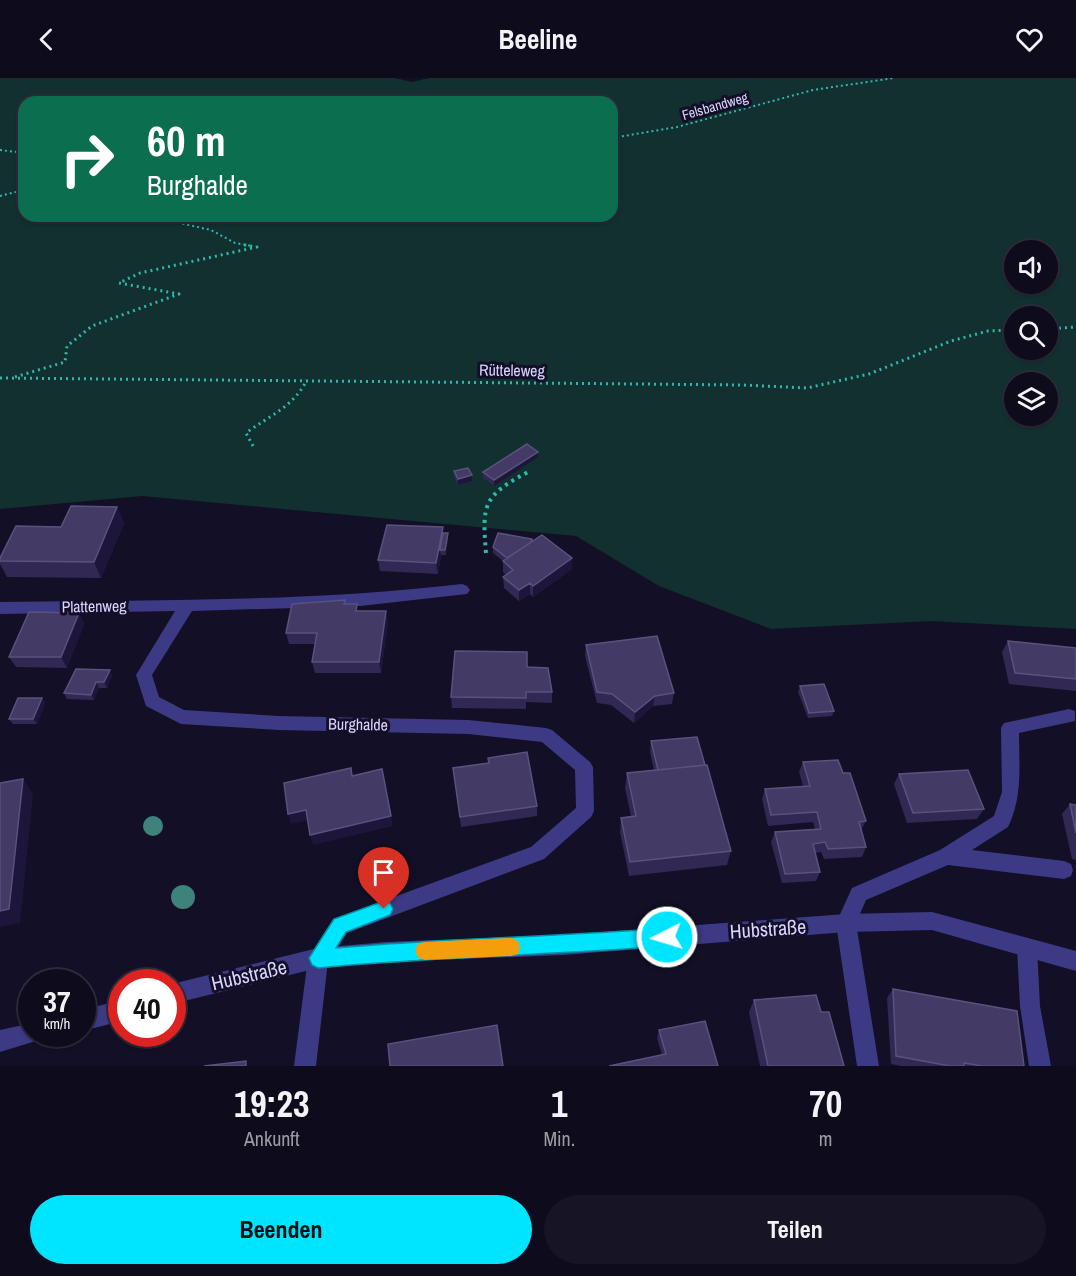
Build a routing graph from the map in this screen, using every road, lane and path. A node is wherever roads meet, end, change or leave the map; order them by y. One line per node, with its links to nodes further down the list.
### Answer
1 (894, 78): 2 (path, Felsbandweg)
2 (618, 137)
3 (0, 150): 4 (path)
4 (18, 152)
5 (18, 192): 6 (path)
6 (2, 196)
7 (175, 222): 12 (path)
8 (1076, 327): 9 (path)
9 (1058, 328)
10 (1004, 330): 13 (path, Rütteleweg)
11 (0, 378): 12 (path, Rütteleweg)
12 (13, 378): 13 (path, Rütteleweg)
13 (307, 380): 14 (path)
14 (253, 446)
15 (528, 472): 16 (path)
16 (486, 553)
17 (462, 590): 18 (street)
18 (188, 605): 19 (street, Plattenweg); 25 (street, Burghalde)
19 (0, 608)
20 (1070, 716): 21 (street)
21 (947, 856): 22 (street); 23 (street)
22 (1064, 870)
23 (846, 923): 24 (street, Hubstraße); 25 (street, Hubstraße); 31 (street)
24 (1027, 948): 26 (street, Hubstraße); 32 (street)
25 (318, 958): 27 (street, Hubstraße); 30 (street)
26 (1076, 961)
27 (186, 991)
28 (18, 1037): 29 (street)
29 (0, 1041)
30 (305, 1066)
31 (868, 1066)
32 (1040, 1066)

